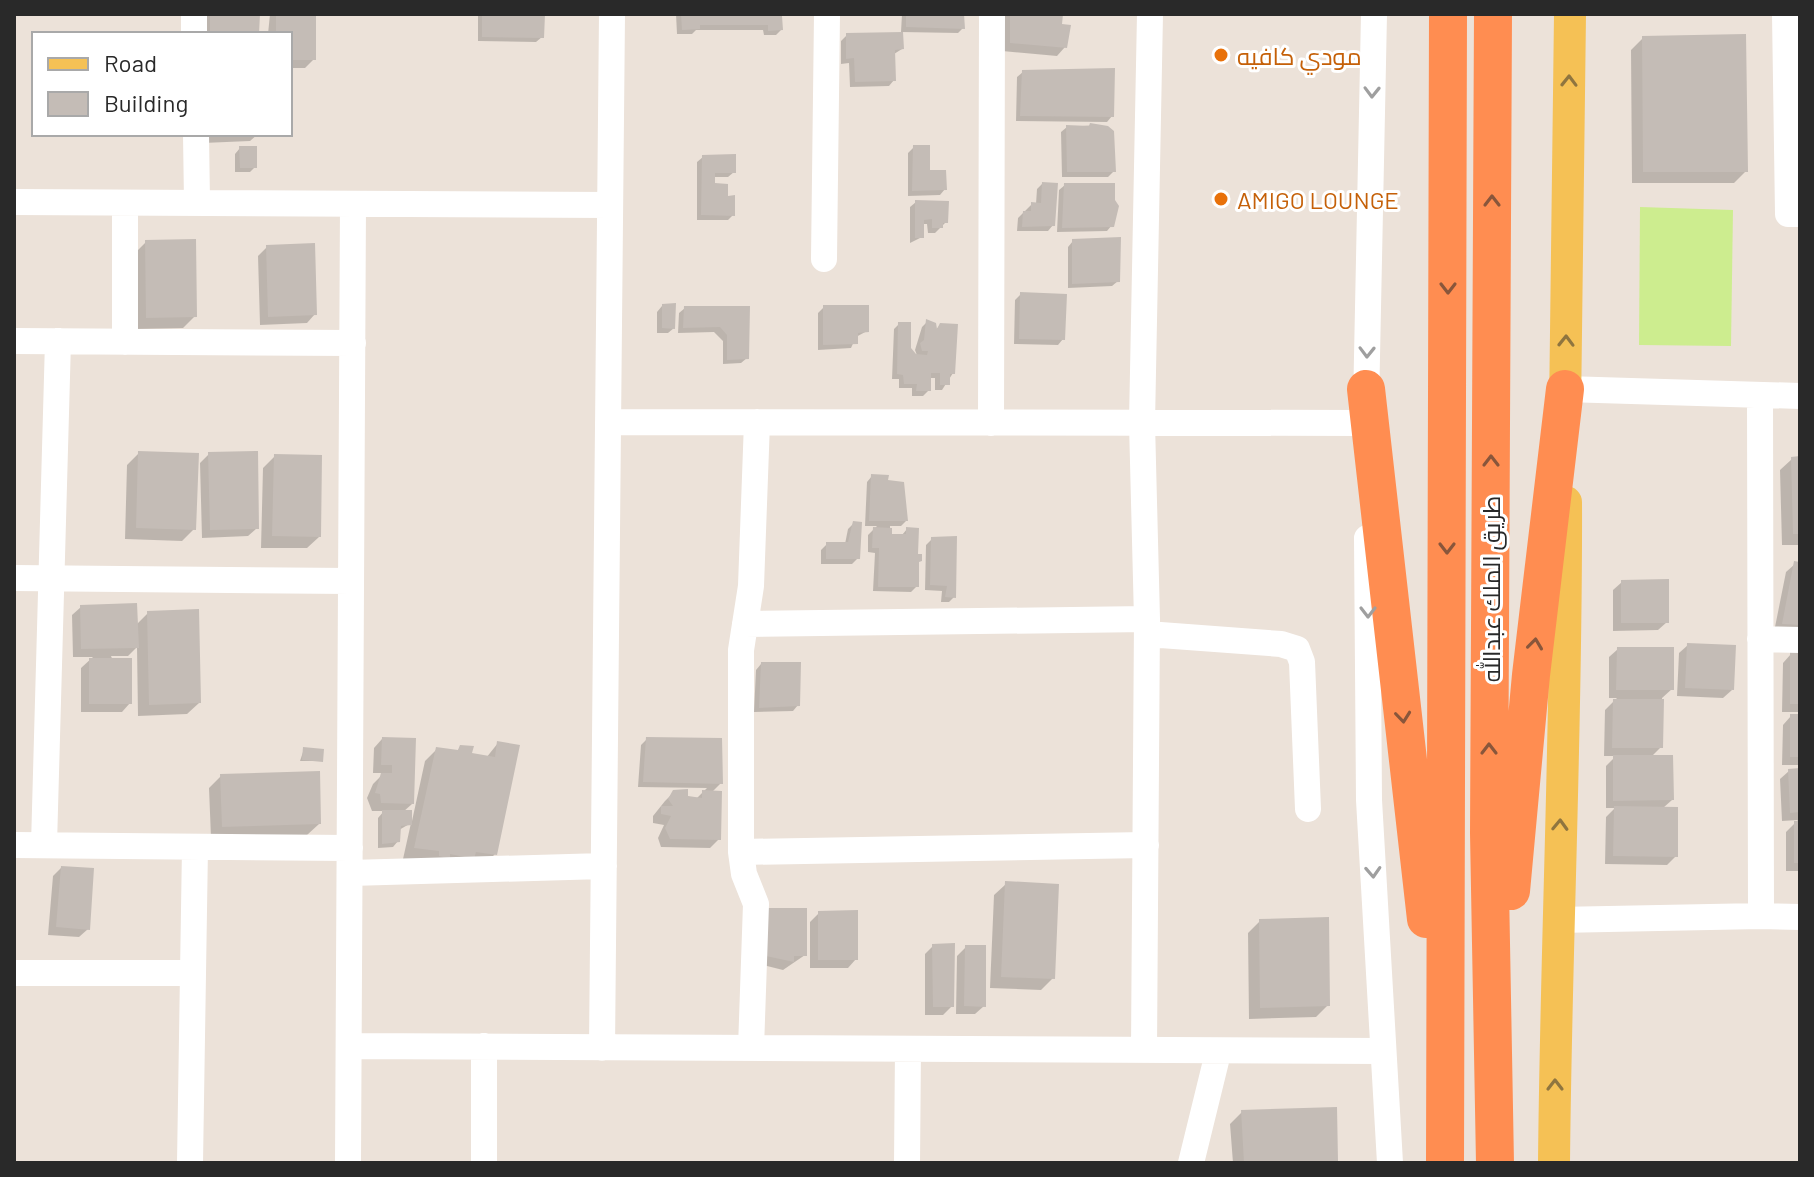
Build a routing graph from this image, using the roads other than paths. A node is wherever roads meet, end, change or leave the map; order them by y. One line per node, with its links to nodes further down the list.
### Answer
1 (612, 14): 15 (street)
2 (827, 14): 17 (street)
3 (992, 14): 28 (street)
4 (1150, 14): 29 (street)
5 (1374, 14): 25 (street, one-way to 25)
6 (1448, 14): 65 (highway, طريق الملك عبدالله, one-way to 65)
7 (1493, 14): 58 (highway, طريق الملك عبدالله, one-way to 7)
8 (1570, 14): 22 (main road, one-way to 8)
9 (1785, 14): 16 (street)
10 (196, 136): 12 (street)
11 (14, 202): 13 (street)
12 (197, 202): 13 (street); 14 (street)
13 (125, 203): 20 (street)
14 (353, 204): 15 (street); 21 (street)
15 (610, 205): 26 (street)
16 (1800, 214)
17 (824, 259)
18 (14, 341): 19 (street)
19 (58, 341): 20 (street); 31 (street)
20 (125, 342): 21 (street)
21 (353, 343): 32 (street)
22 (1565, 389): 24 (street); 47 (main road, one-way to 22); 58 (highway, one-way to 22)
23 (1800, 396): 24 (street)
24 (1760, 397): 35 (street)
25 (1366, 406): 29 (street); 56 (street, one-way to 56); 65 (highway, one-way to 65)
26 (608, 422): 27 (street); 44 (street)
27 (757, 422): 28 (street); 33 (street)
28 (991, 423): 29 (street)
29 (1142, 423): 34 (street)
30 (14, 578): 31 (street)
31 (51, 578): 32 (street); 39 (street)
32 (351, 581): 43 (street)
33 (745, 624): 34 (street); 42 (street)
34 (1147, 626): 37 (street); 40 (street)
35 (1760, 639): 36 (street); 45 (street)
36 (1800, 640)
37 (1308, 809)
38 (14, 845): 39 (street)
39 (44, 845): 41 (street)
40 (1146, 845): 42 (street); 55 (street)
41 (195, 847): 43 (street); 49 (street)
42 (741, 852): 53 (street)
43 (350, 861): 44 (street); 50 (street)
44 (604, 866): 52 (street)
45 (1761, 916): 46 (street); 47 (street)
46 (1800, 917)
47 (1557, 920): 66 (main road, one-way to 47)
48 (14, 973): 49 (street)
49 (192, 973): 59 (street)
50 (349, 1046): 51 (street); 60 (street)
51 (484, 1046): 52 (street); 61 (street)
52 (602, 1048): 53 (street)
53 (751, 1048): 54 (street)
54 (908, 1049): 55 (street); 62 (street)
55 (1144, 1050): 57 (street)
56 (1383, 1051): 57 (street); 64 (street)
57 (1218, 1053): 63 (street)
58 (1495, 1152)
59 (190, 1163)
60 (348, 1163)
61 (484, 1163)
62 (907, 1163)
63 (1191, 1163)
64 (1390, 1163)
65 (1444, 1163)
66 (1554, 1163)

